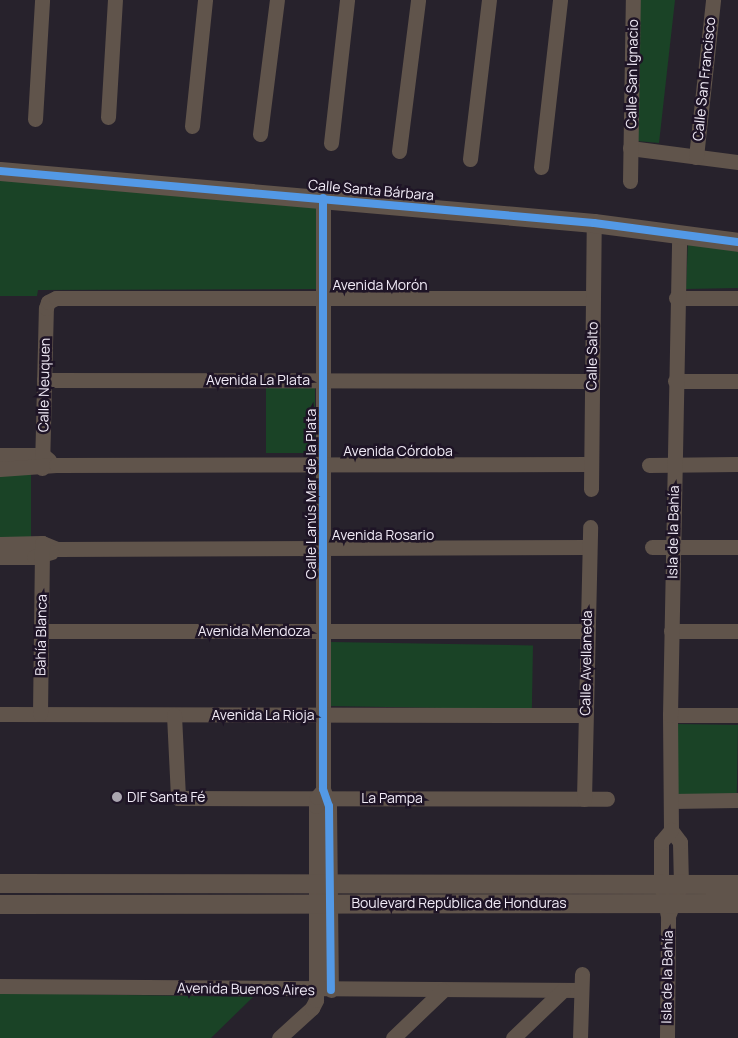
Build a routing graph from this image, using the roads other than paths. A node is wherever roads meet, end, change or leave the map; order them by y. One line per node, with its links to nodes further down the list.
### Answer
1 (42, 0): 12 (street)
2 (116, 0): 11 (street)
3 (205, 0): 13 (street)
4 (277, 0): 14 (street)
5 (347, 0): 15 (street)
6 (418, 0): 17 (street)
7 (489, 0): 19 (street)
8 (560, 0): 21 (street)
9 (633, 0): 16 (street, Calle San Ignacio)
10 (713, 0): 18 (street, Calle San Francisco)
11 (108, 116)
12 (35, 119)
13 (192, 126)
14 (260, 134)
15 (331, 142)
16 (630, 148): 18 (street, Calle San Ignacio); 23 (street, Calle San Ignacio)
17 (399, 150)
18 (696, 157): 20 (street, Calle San Ignacio)
19 (470, 159)
20 (738, 162)
21 (541, 167)
22 (0, 171): 24 (street, Calle Santa Bárbara)
23 (630, 181)
24 (323, 198): 25 (street, Calle Santa Bárbara); 28 (street, Calle Lanús Mar de la Plata)
25 (594, 223): 26 (street, Calle Santa Bárbara); 29 (street, Calle Salto)
26 (679, 234): 27 (street, Calle Santa Bárbara); 30 (street, Isla de la Bahía)
27 (738, 242)
28 (324, 298): 29 (street, Avenida Morón); 32 (street, Avenida Morón); 34 (street, Calle Lanús Mar de la Plata)
29 (592, 298): 35 (street, Calle Salto)
30 (676, 298): 31 (street); 36 (street, Isla de la Bahía)
31 (738, 298)
32 (48, 302): 33 (street, Calle Neuquen)
33 (44, 380): 34 (street, Avenida La Plata); 39 (street, Calle Neuquen)
34 (324, 380): 35 (street, Avenida La Plata); 40 (street, Calle Lanús Mar de la Plata)
35 (591, 381): 41 (street, Calle Salto)
36 (675, 381): 37 (street); 42 (street, Isla de la Bahía)
37 (738, 381)
38 (0, 455): 39 (street, Avenida Córdoba)
39 (47, 462): 40 (street, Avenida Córdoba); 45 (street, Avenida Córdoba)
40 (323, 463): 41 (street, Avenida Córdoba); 53 (street, Calle Lanús Mar de la Plata)
41 (590, 464): 46 (street, Calle Salto)
42 (674, 464): 43 (street); 44 (street); 51 (street, Isla de la Bahía)
43 (738, 464)
44 (649, 465)
45 (0, 469)
46 (591, 489)
47 (590, 527): 49 (street, Calle Avellaneda)
48 (0, 544): 54 (street, Avenida Rosario)
49 (588, 547): 53 (street, Avenida Rosario); 58 (street, Calle Avellaneda)
50 (652, 547): 51 (street)
51 (673, 547): 52 (street); 59 (street, Isla de la Bahía)
52 (738, 547)
53 (323, 548): 54 (street, Avenida Rosario); 57 (street, Calle Lanús Mar de la Plata)
54 (42, 550): 55 (street, Avenida Rosario); 56 (street, Bahía Blanca)
55 (0, 557)
56 (41, 631): 57 (street, Avenida Mendoza); 62 (street, Bahía Blanca)
57 (323, 631): 58 (street, Avenida Mendoza); 64 (street, Calle Lanús Mar de la Plata)
58 (587, 631): 65 (street, Calle Avellaneda)
59 (671, 631): 60 (street); 66 (street, Isla de la Bahía)
60 (738, 632)
61 (0, 714): 62 (street, Avenida La Rioja)
62 (40, 714): 63 (street, Avenida La Rioja)
63 (174, 715): 64 (street, Avenida La Rioja); 68 (street, La Pampa)
64 (323, 715): 65 (street, Avenida La Rioja); 68 (street, Calle Lanús Mar de la Plata)
65 (585, 715): 69 (street, Calle Avellaneda)
66 (670, 715): 67 (street); 72 (street, Isla de la Bahía)
67 (738, 715)
68 (323, 795): 69 (street, La Pampa); 75 (street, Calle Lanús Mar de la Plata)
69 (584, 799): 70 (street, La Pampa)
70 (607, 799)
71 (738, 800): 72 (street)
72 (671, 801): 73 (street, Isla de la Bahía)
73 (671, 830): 76 (street, Isla de la Bahía); 78 (street, Isla de la Bahía)
74 (4, 882): 75 (street, Boulevard República de Honduras)
75 (323, 883): 78 (street, Boulevard República de Honduras); 79 (street, Calle Lanús Mar de la Plata)
76 (680, 884): 77 (street, Boulevard República de Honduras); 78 (street, Boulevard República de Honduras)
77 (738, 884)
78 (667, 902): 79 (street, Boulevard República de Honduras); 80 (street, Boulevard República de Honduras); 92 (street, Isla de la Bahía)
79 (323, 903): 81 (street, Boulevard República de Honduras); 84 (street, Calle Lanús Mar de la Plata)
80 (738, 903)
81 (4, 904)
82 (582, 974): 87 (street)
83 (0, 986): 84 (street, Avenida Buenos Aires)
84 (324, 990): 85 (street, Avenida Buenos Aires); 88 (street, Calle Lanús Mar de la Plata)
85 (443, 990): 86 (street, Avenida Buenos Aires); 89 (street)
86 (562, 990): 87 (street, Avenida Buenos Aires); 90 (street)
87 (581, 990): 91 (street)
88 (279, 1038)
89 (393, 1038)
90 (513, 1038)
91 (580, 1038)
92 (667, 1038)

